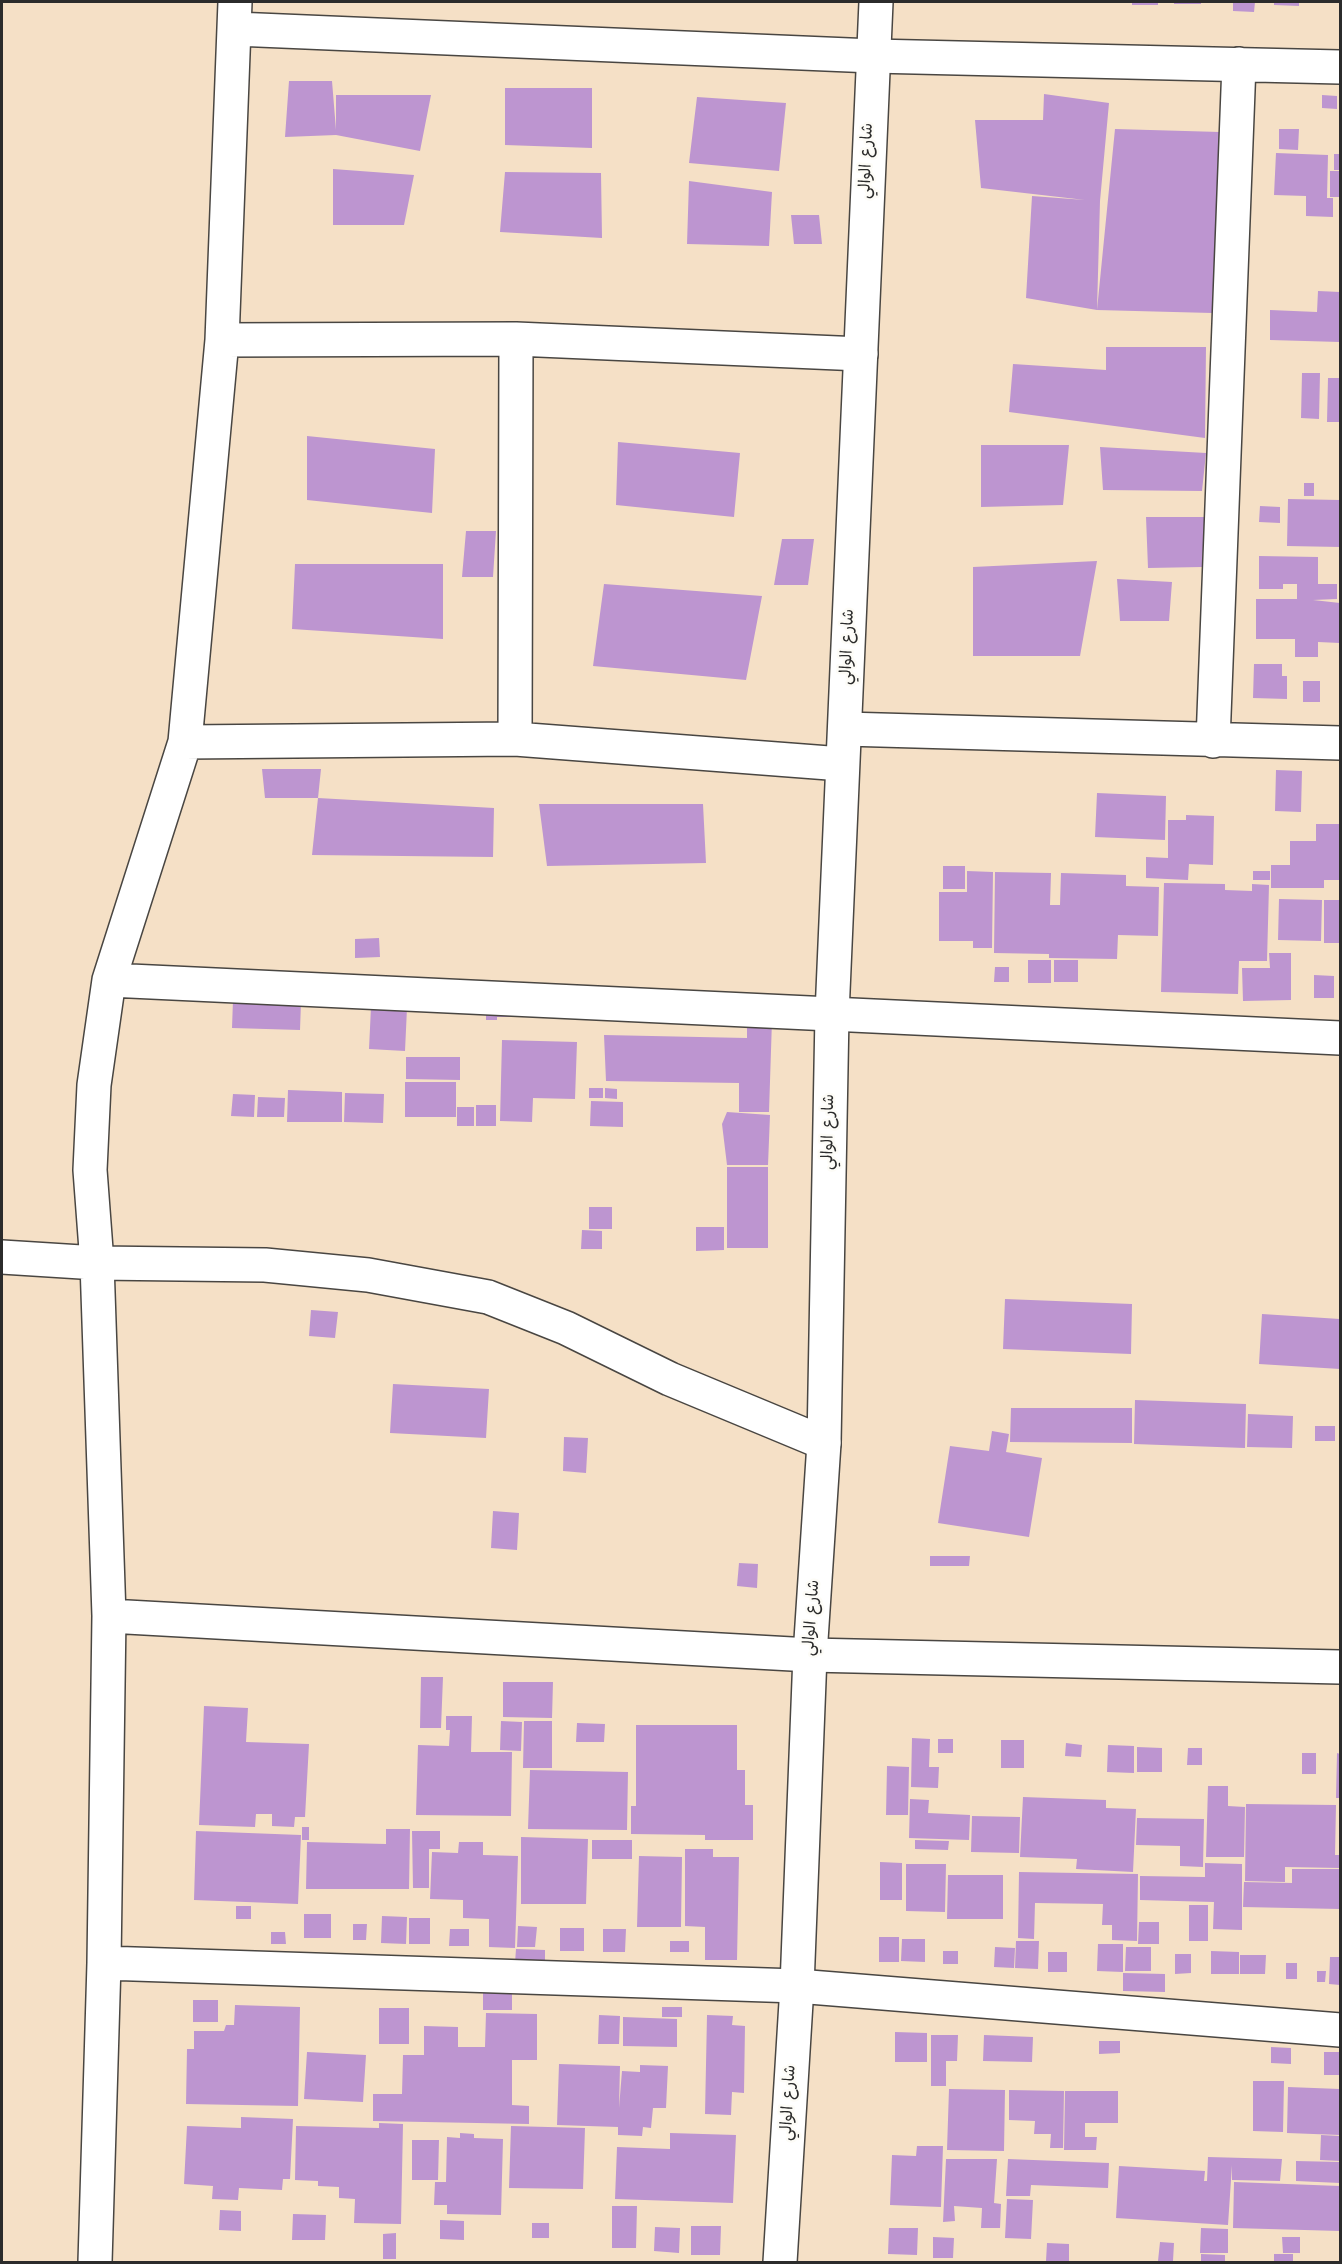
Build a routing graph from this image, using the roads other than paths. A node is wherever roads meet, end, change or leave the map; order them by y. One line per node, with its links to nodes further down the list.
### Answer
1 (876, 2): 3 (street, شارع الوالي)
2 (235, 15): 3 (street); 7 (street)
3 (873, 56): 4 (street); 8 (street, شارع الوالي)
4 (1239, 64): 5 (street); 11 (street)
5 (1341, 67)
6 (516, 339): 7 (street); 8 (street); 10 (street)
7 (222, 340): 12 (street)
8 (861, 354): 9 (street, شارع الوالي)
9 (845, 729): 11 (street); 14 (street, شارع الوالي)
10 (515, 739): 12 (street); 14 (street)
11 (1213, 741): 13 (street)
12 (185, 742): 15 (street)
13 (1341, 743)
14 (842, 764): 16 (street, شارع الوالي)
15 (109, 980): 16 (street); 19 (street)
16 (832, 1014): 17 (street); 20 (street, شارع الوالي)
17 (1341, 1038)
18 (2, 1257): 19 (street)
19 (97, 1263): 20 (street); 21 (street)
20 (824, 1443): 22 (street, شارع الوالي)
21 (109, 1616): 22 (street); 24 (street)
22 (810, 1655): 23 (street); 25 (street, شارع الوالي)
23 (1341, 1667)
24 (104, 1963): 25 (street); 27 (street)
25 (797, 1986): 26 (street); 28 (street, شارع الوالي)
26 (1341, 2030)
27 (95, 2262)
28 (780, 2262)

